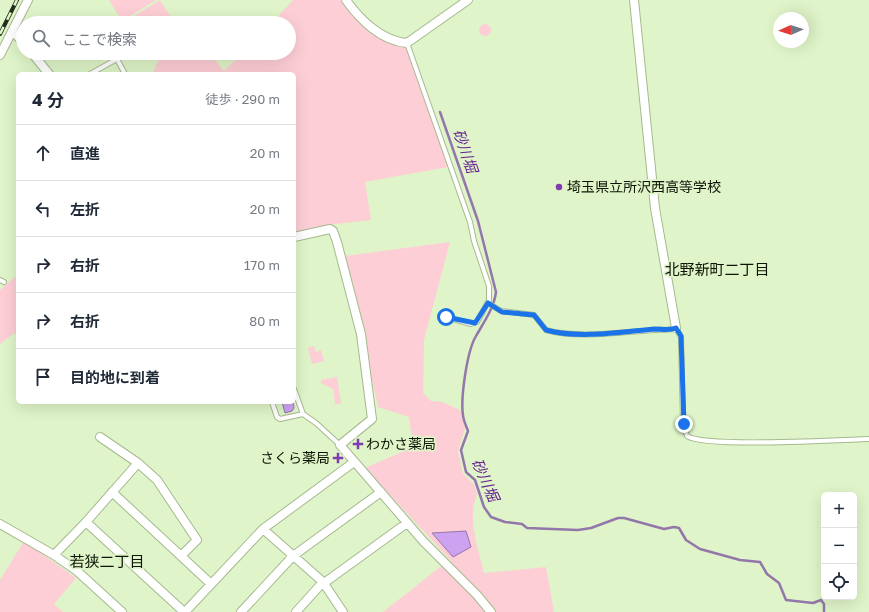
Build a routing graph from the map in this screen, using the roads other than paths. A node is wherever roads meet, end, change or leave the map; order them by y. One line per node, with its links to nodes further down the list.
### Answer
1 (28, 0): 5 (street)
2 (346, 0): 9 (street)
3 (468, 0): 9 (street)
4 (634, 0): 20 (street)
5 (20, 16)
6 (16, 23): 7 (street)
7 (12, 31): 8 (street); 10 (street)
8 (16, 35)
9 (407, 43): 18 (lane)
10 (0, 55)
11 (38, 60): 14 (street)
12 (115, 60): 15 (lane)
13 (118, 60): 16 (lane)
14 (47, 72)
15 (94, 72)
16 (124, 72)
17 (296, 237): 26 (street)
18 (489, 304): 19 (lane); 20 (lane)
19 (446, 317)
20 (676, 328): 25 (lane)
21 (296, 395): 23 (lane)
22 (273, 404): 23 (lane)
23 (302, 414): 26 (lane)
24 (100, 437): 28 (street)
25 (869, 439)
26 (340, 445): 27 (street)
27 (354, 462): 30 (street); 34 (street)
28 (138, 463): 29 (street); 36 (street)
29 (112, 492): 31 (street); 36 (street)
30 (381, 492): 32 (street); 37 (street)
31 (86, 522): 35 (street); 41 (street)
32 (407, 523): 38 (street); 45 (street)
33 (0, 526): 35 (street)
34 (263, 529): 37 (street); 39 (street)
35 (54, 555): 40 (street)
36 (181, 556): 39 (street)
37 (293, 556): 38 (street); 42 (street)
38 (323, 583): 43 (street); 44 (street)
39 (211, 584): 41 (street)
40 (120, 611)
41 (185, 612)
42 (241, 612)
43 (296, 612)
44 (342, 612)
45 (491, 612)

